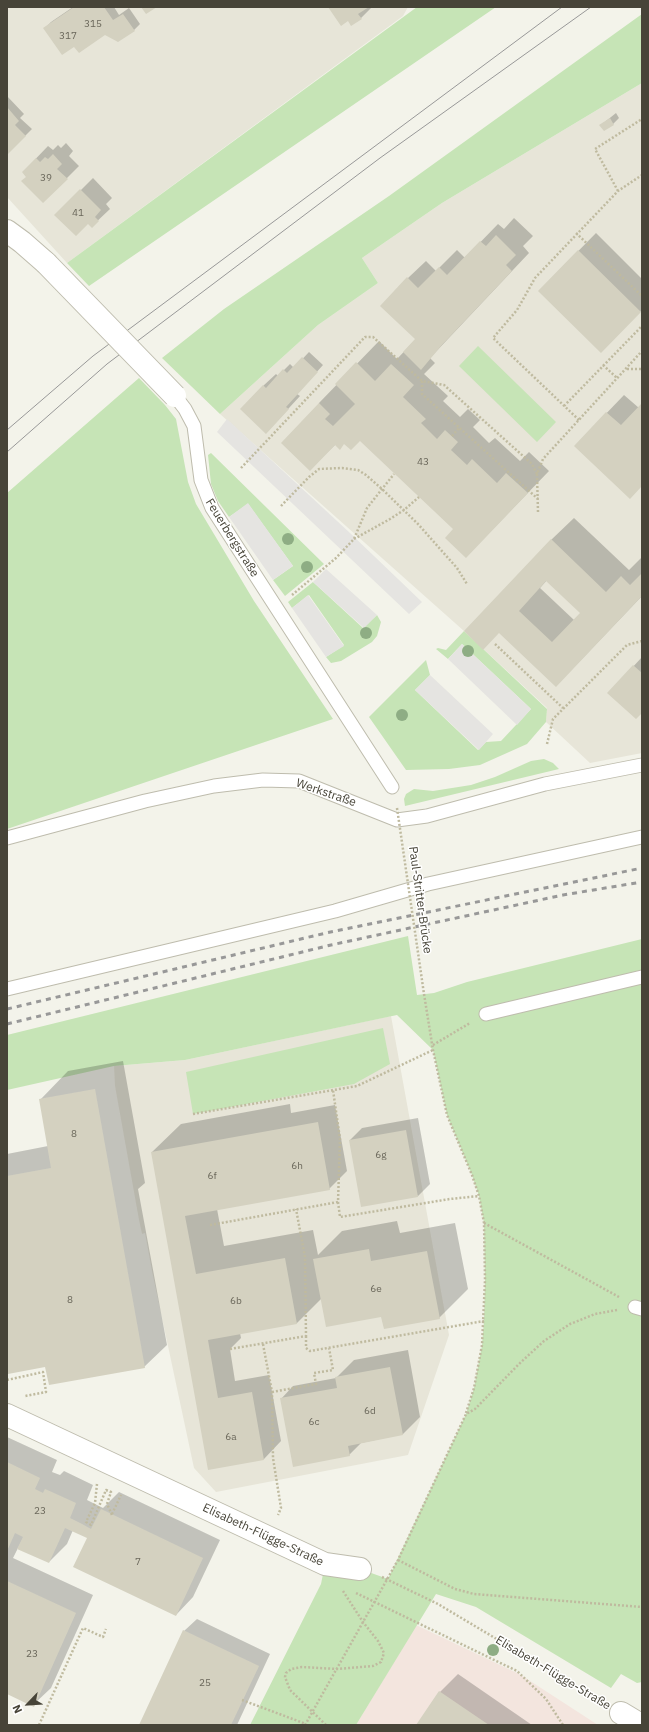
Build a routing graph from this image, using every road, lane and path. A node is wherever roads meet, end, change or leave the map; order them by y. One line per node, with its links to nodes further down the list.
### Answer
1 (642, 119): 3 (path)
2 (642, 175): 3 (path)
3 (618, 191): 5 (path)
4 (7, 231): 14 (street, Feuerbergstraße, bridge)
5 (576, 233): 6 (path); 15 (path)
6 (642, 296)
7 (642, 326): 9 (path)
8 (642, 351): 10 (path)
9 (603, 365): 12 (path); 15 (path)
10 (626, 369): 11 (path); 12 (path)
11 (642, 369)
12 (617, 378): 16 (path)
13 (422, 381): 17 (path); 19 (path); 21 (path)
14 (174, 396): 30 (lane, Feuerbergstraße)
15 (564, 406): 16 (path)
16 (579, 420): 21 (path)
17 (459, 428): 18 (path); 24 (path)
18 (452, 436)
19 (241, 468)
20 (394, 474): 22 (path)
21 (537, 474): 24 (path)
22 (382, 489): 25 (path); 26 (path); 28 (path)
23 (419, 497): 26 (path)
24 (538, 500): 27 (path)
25 (281, 506)
26 (404, 510): 28 (path); 29 (path)
27 (538, 512)
28 (354, 539): 30 (path)
29 (467, 584)
30 (276, 607): 36 (lane, Feuerbergstraße)
31 (642, 641): 33 (path)
32 (496, 644): 33 (path)
33 (563, 708): 34 (path)
34 (547, 744)
35 (642, 765): 39 (lane, Werkstraße)
36 (392, 787)
37 (397, 808): 43 (path, Paul-Stritter-Brücke, bridge)
38 (642, 837): 41 (lane)
39 (7, 838)
40 (642, 977): 42 (lane)
41 (7, 989)
42 (486, 1014): 43 (path)
43 (432, 1045): 44 (path, Paul-Stritter-Brücke)
44 (433, 1050): 45 (path); 47 (path, Paul-Stritter-Brücke)
45 (333, 1090): 46 (path); 48 (path)
46 (193, 1114)
47 (479, 1196): 48 (path); 50 (path, Paul-Stritter-Brücke)
48 (338, 1202): 49 (path)
49 (296, 1209): 51 (path); 54 (path)
50 (484, 1223): 52 (path); 53 (path, Paul-Stritter-Brücke)
51 (210, 1225)
52 (639, 1308): 62 (path)
53 (484, 1321): 56 (path); 62 (path, Paul-Stritter-Brücke)
54 (306, 1336): 55 (path); 56 (path)
55 (263, 1344): 57 (path); 59 (path)
56 (329, 1348): 59 (path)
57 (230, 1349)
58 (7, 1380): 60 (path)
59 (272, 1392): 65 (path)
60 (24, 1397)
61 (7, 1414): 63 (street, Elisabeth-Flügge-Straße)
62 (466, 1414): 66 (path, Paul-Stritter-Brücke)
63 (100, 1459): 64 (path); 65 (street, Elisabeth-Flügge-Straße)
64 (121, 1497)
65 (268, 1538): 67 (street, Elisabeth-Flügge-Straße)
66 (398, 1560): 69 (path, Paul-Stritter-Brücke); 72 (path)
67 (325, 1564): 68 (street, Elisabeth-Flügge-Straße); 73 (path)
68 (360, 1569): 69 (path, Elisabeth-Flügge-Straße)
69 (388, 1579): 71 (path, Paul-Stritter-Brücke); 78 (path, Elisabeth-Flügge-Straße)
70 (350, 1590): 71 (path)
71 (374, 1603): 73 (path, Paul-Stritter-Brücke); 82 (path)
72 (642, 1607)
73 (363, 1622): 75 (path, Paul-Stritter-Brücke); 75 (path)
74 (106, 1629): 79 (path)
75 (337, 1669): 77 (path, Paul-Stritter-Brücke); 77 (path)
76 (242, 1700): 80 (path)
77 (313, 1712): 80 (path, Paul-Stritter-Brücke); 81 (path)
78 (621, 1713): 83 (street, Elisabeth-Flügge-Straße)
79 (39, 1725)
80 (306, 1725)
81 (326, 1725)
82 (563, 1725)
83 (641, 1725)

